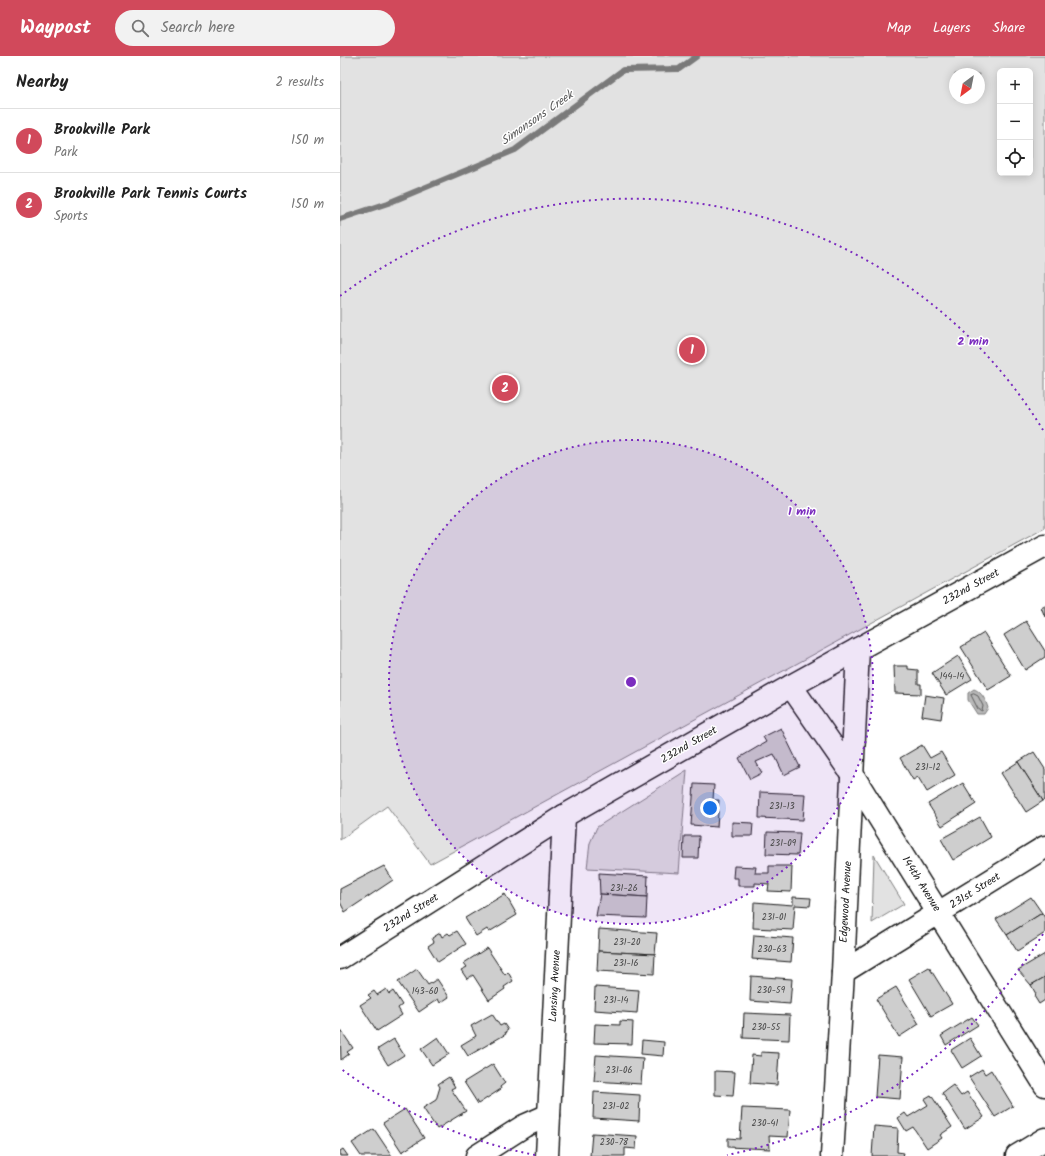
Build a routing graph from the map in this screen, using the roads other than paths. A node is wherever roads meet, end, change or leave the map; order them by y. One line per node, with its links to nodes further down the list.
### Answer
1 (1045, 546): 2 (street, 232nd Street)
2 (858, 649): 3 (street, 232nd Street); 4 (street, Edgewood Avenue)
3 (791, 686): 4 (street, 144th Avenue); 5 (street, 232nd Street)
4 (852, 774): 7 (street, 144th Avenue); 9 (street, Edgewood Avenue)
5 (564, 816): 8 (street, 232nd Street); 11 (street, Lansing Avenue)
6 (1045, 847): 7 (street, 231st Street)
7 (939, 913): 9 (street, 231st Street); 10 (street, 144th Avenue)
8 (340, 958)
9 (843, 972): 15 (street, Edgewood Avenue)
10 (1045, 1085)
11 (549, 1115): 13 (street); 14 (street, Lansing Avenue)
12 (1045, 1140): 16 (street)
13 (477, 1156)
14 (546, 1156)
15 (832, 1156)
16 (1017, 1156)

